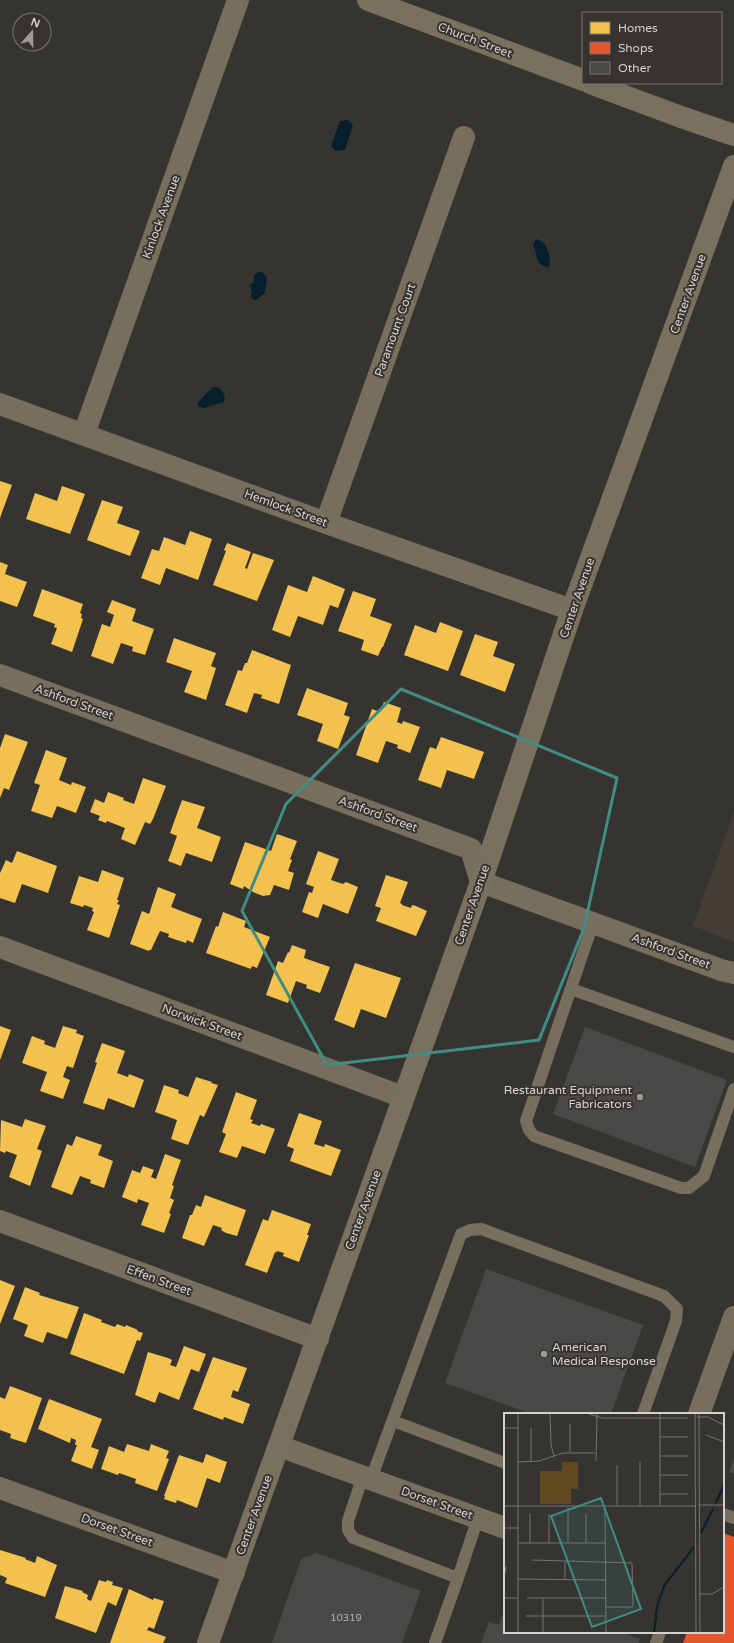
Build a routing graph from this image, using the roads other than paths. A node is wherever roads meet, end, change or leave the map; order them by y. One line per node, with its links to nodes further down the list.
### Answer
1 (238, 0): 9 (street, Kinlock Avenue)
2 (368, 0): 3 (street, Church Street)
3 (582, 80)
4 (593, 84): 5 (street)
5 (734, 135)
6 (464, 137): 10 (street, Paramount Court)
7 (734, 166): 11 (street, Center Avenue)
8 (0, 404): 9 (street, Hemlock Street)
9 (84, 434): 10 (street, Hemlock Street)
10 (326, 523): 11 (street, Hemlock Street)
11 (572, 610): 13 (street, Center Avenue)
12 (0, 675): 13 (street, Ashford Street)
13 (481, 882): 14 (street, Ashford Street); 20 (street, Center Avenue)
14 (593, 923): 16 (street, Ashford Street); 17 (lane)
15 (0, 947): 20 (street, Norwick Street)
16 (734, 973)
17 (571, 989): 18 (lane); 19 (lane)
18 (734, 1046)
19 (734, 1089)
20 (403, 1097): 23 (street, Center Avenue)
21 (0, 1221): 23 (street, Effen Street)
22 (734, 1317): 25 (street)
23 (318, 1339): 27 (street, Center Avenue)
24 (643, 1413): 26 (lane)
25 (699, 1413)
26 (393, 1421): 28 (lane); 29 (lane)
27 (279, 1446): 29 (street, Dorset Street); 35 (street, Center Avenue)
28 (504, 1463)
29 (367, 1478): 32 (street, Dorset Street); 36 (lane)
30 (0, 1488): 35 (street, Dorset Street)
31 (724, 1514): 33 (lane)
32 (478, 1518): 34 (street, Dorset Street); 36 (lane)
33 (734, 1518)
34 (504, 1528)
35 (234, 1573): 38 (street, Center Avenue)
36 (458, 1578): 39 (lane)
37 (660, 1633): 40 (lane)
38 (208, 1643)
39 (435, 1643)
40 (656, 1643)

